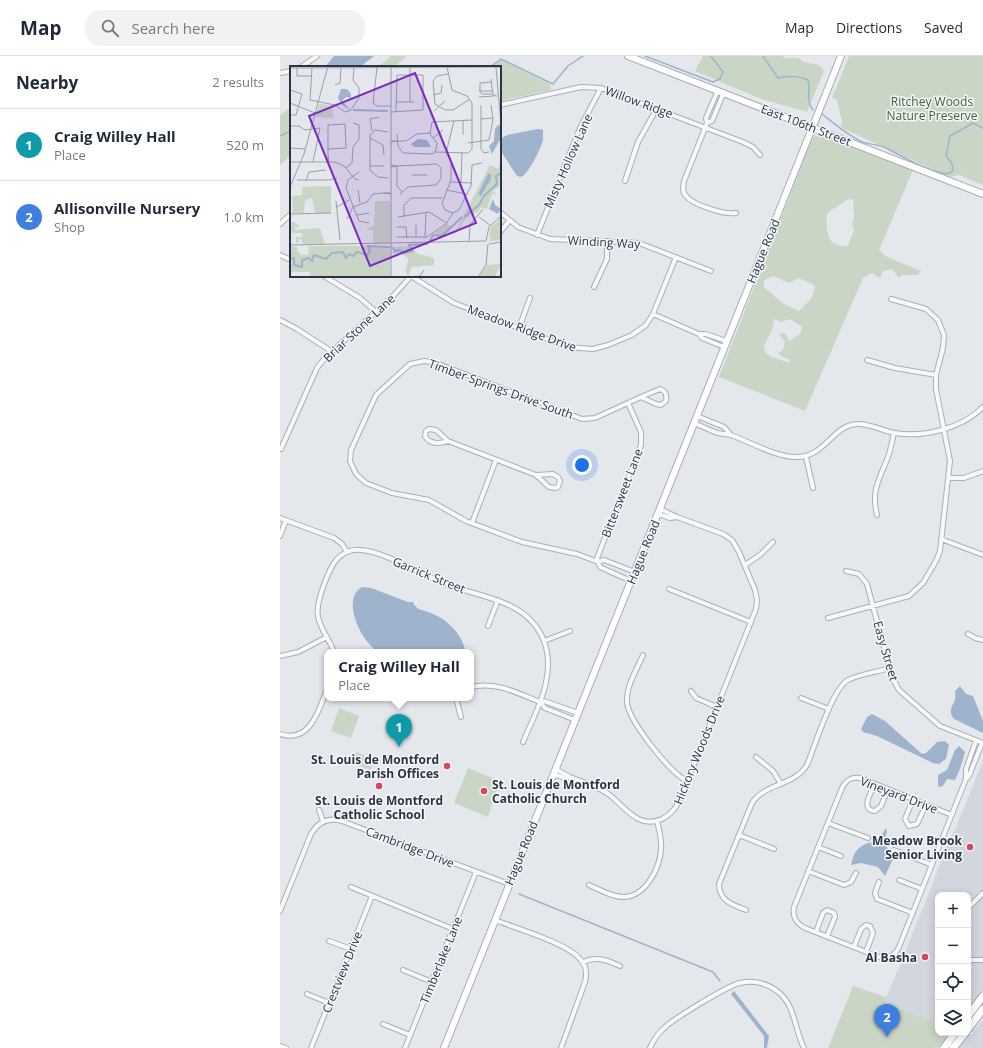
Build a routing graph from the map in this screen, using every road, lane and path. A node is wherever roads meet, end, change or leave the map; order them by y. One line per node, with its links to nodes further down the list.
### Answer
1 (318, 56): 4 (street)
2 (628, 56): 8 (street, East 106th Street)
3 (841, 56): 12 (street, Hague Road)
4 (303, 66)
5 (290, 71): 6 (street)
6 (280, 74)
7 (601, 88): 9 (street, Willow Ridge); 10 (street, Willow Ridge); 22 (street, Misty Hollow Lane)
8 (721, 91): 11 (street); 12 (street, East 106th Street)
9 (501, 105)
10 (657, 108): 11 (street, Willow Ridge); 14 (street)
11 (706, 125): 13 (street, Willow Ridge); 17 (street)
12 (812, 127): 15 (street, East 106th Street); 38 (street, Hague Road)
13 (760, 155)
14 (625, 181)
15 (983, 194)
16 (501, 213): 19 (street, Winding Way)
17 (736, 213)
18 (290, 215): 20 (street)
19 (509, 221): 21 (street); 22 (street, Winding Way)
20 (280, 224)
21 (501, 231)
22 (536, 234): 23 (street, Winding Way)
23 (607, 241): 25 (street, Winding Way); 31 (street)
24 (280, 255): 26 (street)
25 (676, 257): 27 (street, Winding Way); 35 (street, Meadow Ridge Drive)
26 (290, 260)
27 (711, 271)
28 (326, 277): 34 (street)
29 (410, 277): 34 (street, Briar Stone Lane)
30 (413, 277): 37 (street, Meadow Ridge Drive)
31 (594, 287)
32 (530, 298): 37 (street)
33 (891, 299): 41 (street)
34 (375, 311): 39 (street, Briar Stone Lane)
35 (653, 314): 37 (street, Meadow Ridge Drive); 38 (street)
36 (280, 320): 39 (street)
37 (519, 328)
38 (725, 344): 45 (street, Hague Road)
39 (331, 351): 51 (street, Briar Stone Lane)
40 (867, 360): 41 (street)
41 (936, 375): 47 (street)
42 (641, 397): 42 (street, Timber Springs Drive South); 43 (street, Timber Springs Drive South)
43 (628, 403): 62 (street, Timber Springs Drive South); 68 (street, Bittersweet Lane)
44 (983, 407): 47 (street)
45 (697, 416): 46 (street, Hague Road); 49 (street)
46 (694, 423): 49 (street); 58 (street, Hague Road)
47 (944, 428): 48 (street); 56 (street)
48 (894, 433): 52 (street); 59 (street)
49 (731, 435): 52 (street)
50 (448, 442): 50 (street); 53 (street)
51 (281, 449)
52 (806, 457): 57 (street)
53 (496, 460): 55 (street); 62 (street)
54 (983, 471): 56 (street)
55 (536, 475): 55 (street)
56 (948, 478): 64 (street)
57 (813, 488)
58 (659, 511): 69 (street, Hickory Woods Drive); 71 (street, Hague Road)
59 (877, 514)
60 (280, 518): 61 (street)
61 (286, 520): 63 (street); 66 (street)
62 (472, 524): 68 (street)
63 (280, 536)
64 (941, 539): 67 (street); 75 (street)
65 (773, 542): 69 (street)
66 (347, 552): 74 (street, Garrick Street); 81 (street)
67 (983, 555)
68 (597, 562): 71 (street); 72 (street)
69 (745, 565): 77 (street, Hickory Woods Drive)
70 (846, 571): 75 (street, Easy Street)
71 (635, 572): 72 (street, Hague Road)
72 (631, 581): 96 (street, Hague Road)
73 (669, 589): 77 (street)
74 (498, 600): 78 (street); 83 (street, Garrick Street)
75 (874, 606): 76 (street); 87 (street, Easy Street)
76 (828, 618)
77 (751, 622): 94 (street, Hickory Woods Drive)
78 (488, 626)
79 (570, 631): 83 (street)
80 (968, 634): 82 (street)
81 (327, 637): 84 (street); 86 (street)
82 (983, 640)
83 (544, 641): 93 (street, Garrick Street)
84 (333, 649)
85 (643, 655): 106 (street)
86 (280, 656)
87 (890, 668): 95 (street); 100 (street, Easy Street)
88 (474, 687): 93 (street)
89 (691, 691): 94 (street)
90 (324, 696): 99 (street)
91 (801, 698): 95 (street)
92 (457, 701): 97 (street)
93 (540, 702): 96 (street); 98 (street); 101 (street, Garrick Street)
94 (717, 706): 106 (street, Hickory Woods Drive)
95 (829, 709): 107 (street)
96 (578, 713): 98 (street, Hague Road)
97 (461, 717)
98 (575, 720): 104 (street, Hague Road)
99 (280, 734)
100 (976, 741): 102 (street, Easy Street); 105 (street)
101 (523, 742)
102 (982, 743): 105 (street)
103 (756, 757): 107 (street)
104 (555, 771): 115 (street); 129 (street, Hague Road)
105 (966, 779): 113 (street)
106 (687, 781): 115 (street, Hickory Woods Drive)
107 (781, 784): 117 (street)
108 (875, 784): 109 (street, Vineyard Drive); 109 (street); 116 (street, Vineyard Drive)
109 (888, 789): 110 (street, Vineyard Drive)
110 (913, 799): 111 (street, Vineyard Drive); 111 (street)
111 (926, 804): 113 (street, Vineyard Drive)
112 (319, 810): 114 (street)
113 (952, 815): 123 (street)
114 (324, 821): 125 (street, Cambridge Drive); 137 (street)
115 (657, 821): 130 (street)
116 (828, 823): 118 (street); 119 (street, Vineyard Drive)
117 (739, 835): 120 (street); 136 (street)
118 (868, 838)
119 (818, 847): 122 (street); 124 (street, Vineyard Drive)
120 (774, 849)
121 (894, 850): 123 (street)
122 (841, 856)
123 (932, 865): 132 (street)
124 (808, 871): 126 (street); 141 (street, Vineyard Drive)
125 (476, 872): 129 (street, Cambridge Drive); 140 (street, Timberlake Lane)
126 (856, 873)
127 (899, 880): 132 (street)
128 (879, 882): 138 (street)
129 (509, 884): 139 (street, Hague Road)
130 (589, 886)
131 (351, 887): 134 (street)
132 (922, 889): 138 (street)
133 (983, 894): 135 (street)
134 (372, 896): 140 (street); 145 (street, Crestview Drive)
135 (971, 905)
136 (746, 910)
137 (280, 911)
138 (913, 913): 146 (street)
139 (495, 920): 149 (street); 167 (street, Hague Road)
140 (453, 929): 152 (street, Timberlake Lane)
141 (816, 932): 142 (street); 142 (street)
142 (827, 936): 144 (street)
143 (329, 940): 145 (street)
144 (854, 947): 146 (street); 146 (street)
145 (351, 949): 155 (street, Crestview Drive)
146 (866, 952)
147 (971, 960): 148 (street)
148 (983, 960)
149 (583, 962): 150 (street); 168 (street)
150 (620, 966)
151 (403, 970): 152 (street)
152 (432, 982): 160 (street, Timberlake Lane)
153 (307, 994): 155 (street)
154 (983, 996): 157 (main road)
155 (329, 1003): 165 (street, Crestview Drive)
156 (983, 1009): 159 (main road)
157 (971, 1012)
158 (383, 1024): 160 (street)
159 (971, 1025)
160 (410, 1034): 166 (street, Timberlake Lane)
161 (953, 1036): 171 (main road)
162 (963, 1036): 172 (main road)
163 (280, 1046): 164 (street)
164 (286, 1048)
165 (311, 1048)
166 (405, 1048)
167 (444, 1048)
168 (561, 1048)
169 (650, 1048): 170 (street)
170 (804, 1048)
171 (944, 1048)
172 (954, 1048)

